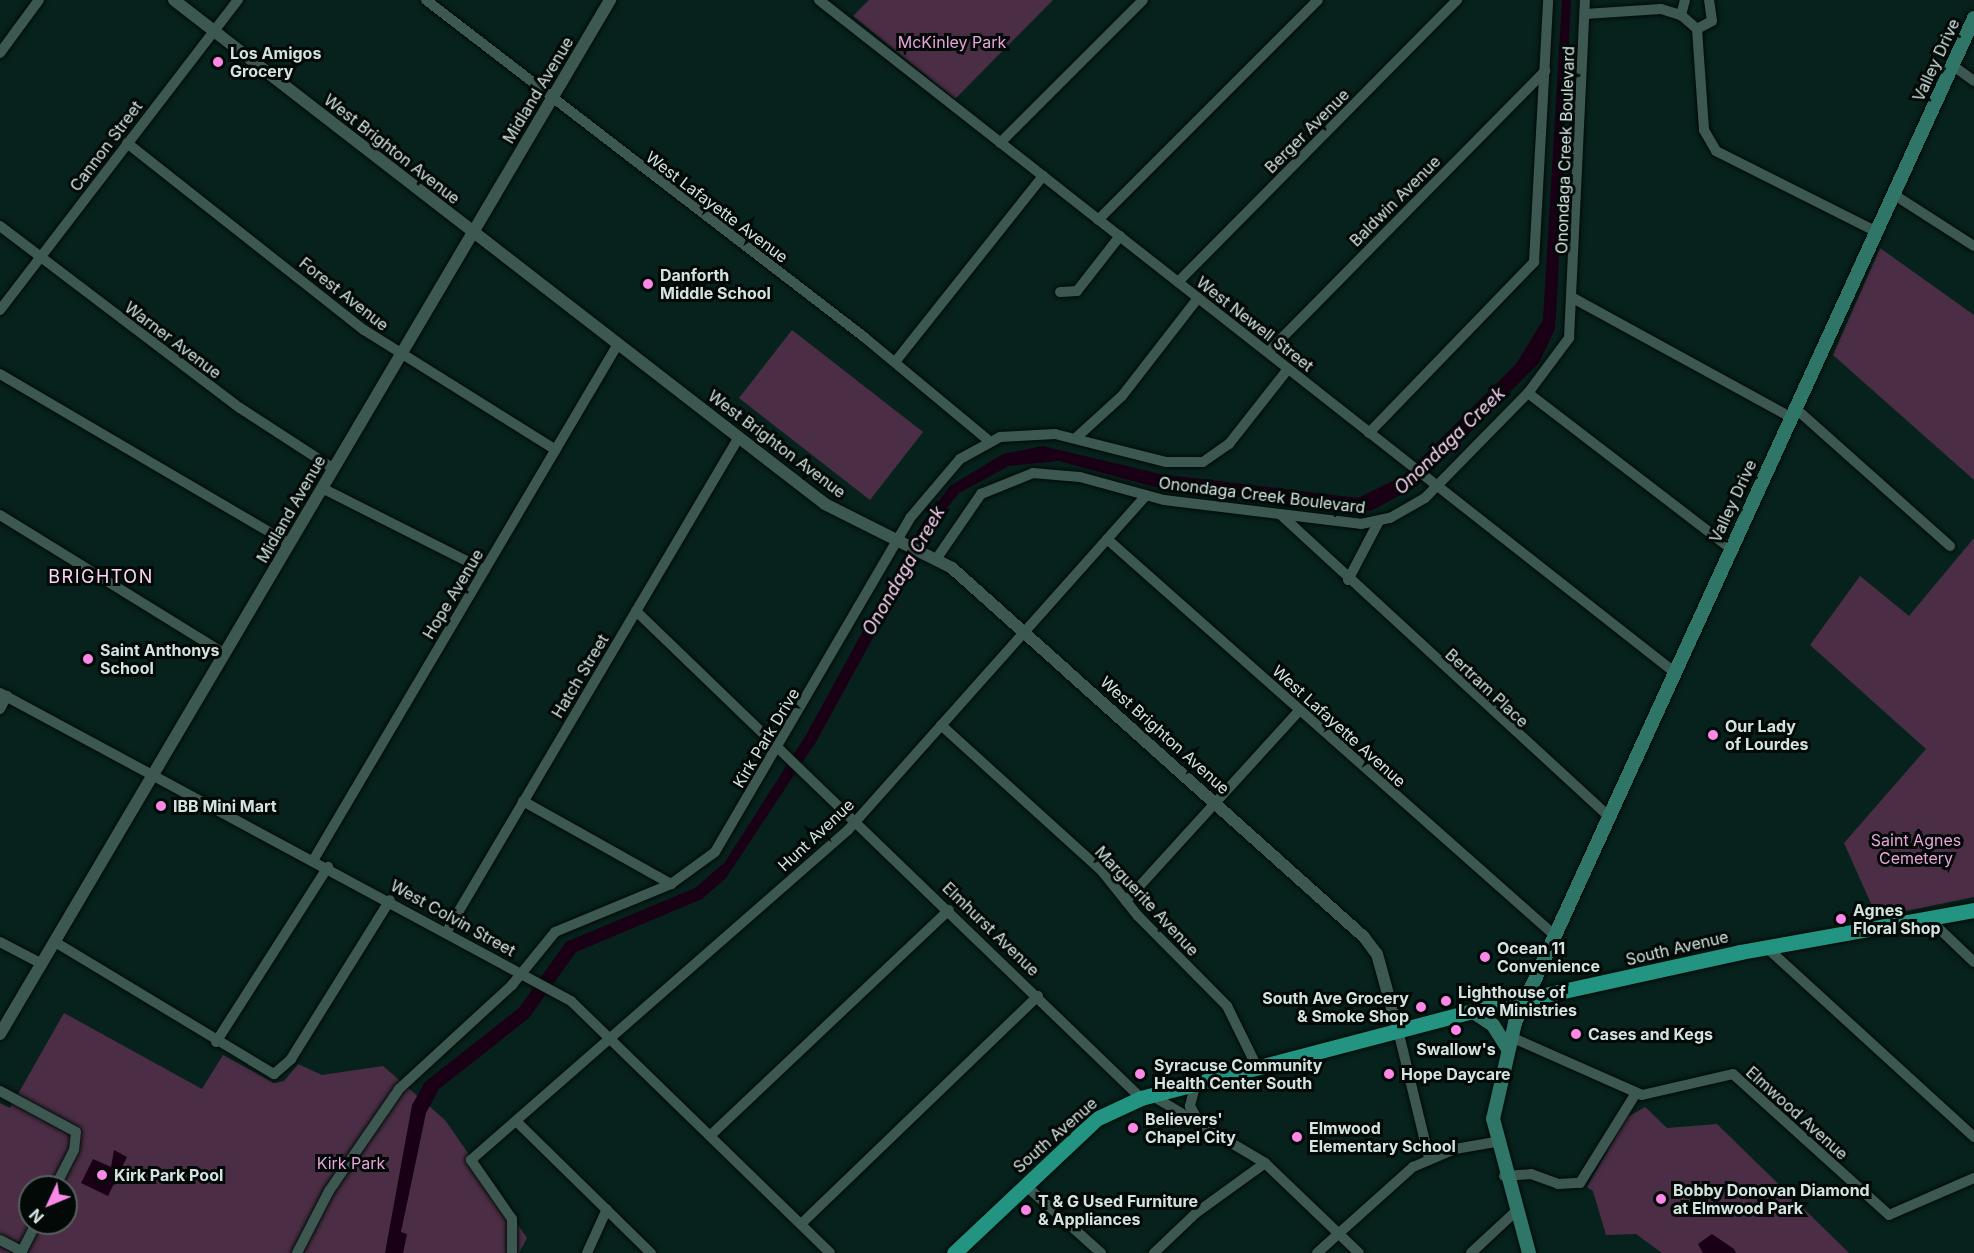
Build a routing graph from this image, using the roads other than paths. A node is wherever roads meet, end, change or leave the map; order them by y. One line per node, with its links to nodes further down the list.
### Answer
1 (39, 0): 19 (street)
2 (174, 0): 18 (street, West Brighton Avenue)
3 (238, 0): 18 (street, Cannon Street)
4 (426, 0): 23 (street, West Lafayette Avenue)
5 (610, 0): 23 (street, Midland Avenue)
6 (819, 0): 25 (street, West Newell Street)
7 (1143, 0): 25 (street)
8 (1318, 0): 28 (street)
9 (1457, 0): 35 (street, Berger Avenue)
10 (1548, 0): 21 (street, Onondaga Creek Boulevard)
11 (1586, 0): 14 (street, Onondaga Creek Boulevard)
12 (1685, 0): 15 (street)
13 (1709, 0): 17 (street)
14 (1585, 14): 15 (street); 38 (street, Onondaga Creek Boulevard)
15 (1681, 15): 17 (street)
16 (1974, 18): 20 (main road, Valley Drive)
17 (1697, 29): 30 (street)
18 (212, 30): 24 (street, Cannon Street); 31 (street, West Brighton Avenue)
19 (0, 53)
20 (1952, 65): 22 (street); 27 (main road, Valley Drive)
21 (1545, 71): 41 (street, Baldwin Avenue); 48 (street, Onondaga Creek Boulevard)
22 (1974, 81)
23 (552, 98): 31 (street, Midland Avenue); 43 (street, West Lafayette Avenue)
24 (128, 143): 34 (street, Cannon Street); 42 (street, Forest Avenue)
25 (1000, 143): 26 (street, West Newell Street)
26 (1043, 176): 28 (street, West Newell Street); 43 (street)
27 (1893, 194): 30 (main road, Valley Drive); 33 (street)
28 (1098, 220): 32 (street, West Newell Street)
29 (0, 226): 34 (street, Warner Avenue)
30 (1875, 231): 47 (main road, Valley Drive)
31 (473, 232): 40 (street, West Brighton Avenue); 42 (street, Midland Avenue)
32 (1120, 236): 35 (street, West Newell Street); 36 (street)
33 (1974, 246)
34 (39, 260): 39 (street, Cannon Street); 53 (street, Warner Avenue)
35 (1178, 282): 37 (street, West Newell Street)
36 (1060, 292)
37 (1198, 298): 41 (street, West Newell Street); 49 (street)
38 (1573, 298): 46 (street, Onondaga Creek Boulevard); 47 (street)
39 (0, 310)
40 (618, 344): 50 (street, West Brighton Avenue); 52 (street, Hope Avenue)
41 (1268, 352): 44 (street, West Newell Street)
42 (400, 356): 52 (street, Forest Avenue); 53 (street, Midland Avenue)
43 (895, 362): 51 (street, West Lafayette Avenue)
44 (1288, 369): 48 (street, West Newell Street); 49 (street)
45 (0, 374): 62 (street)
46 (1528, 393): 54 (street, Onondaga Creek Boulevard); 64 (street)
47 (1792, 412): 63 (street); 64 (main road, Valley Drive)
48 (1369, 433): 54 (street, West Newell Street)
49 (1078, 436): 51 (street)
50 (739, 437): 61 (street, West Brighton Avenue); 68 (street, Hatch Street)
51 (988, 440): 61 (street, Kirk Park Drive)
52 (556, 450): 66 (street, Hope Avenue)
53 (334, 469): 55 (street, Midland Avenue)
54 (1433, 484): 59 (street, Onondaga Creek Boulevard); 71 (street, West Newell Street)
55 (322, 488): 62 (street, Midland Avenue); 66 (street)
56 (1146, 496): 57 (street, Onondaga Creek Boulevard); 60 (street, Hunt Avenue); 65 (street, Onondaga Creek Boulevard)
57 (1280, 514): 59 (street, Onondaga Creek Boulevard); 67 (street, Bertram Place)
58 (0, 515): 70 (street)
59 (1378, 521): 67 (street)
60 (1107, 539): 69 (street, Hunt Avenue); 74 (street, West Lafayette Avenue)
61 (901, 541): 65 (street, West Brighton Avenue); 76 (street, Kirk Park Drive)
62 (290, 544): 70 (street, Midland Avenue)
63 (1950, 546)
64 (1730, 548): 71 (main road, Valley Drive)
65 (932, 555): 69 (street, West Brighton Avenue)
66 (484, 570): 82 (street, Hope Avenue)
67 (1348, 580): 80 (street, Bertram Place)
68 (636, 611): 76 (street); 78 (street, Hatch Street)
69 (1024, 632): 75 (street, Hunt Avenue); 79 (street, West Brighton Avenue)
70 (225, 654): 77 (street, Midland Avenue)
71 (1673, 671): 80 (main road, Valley Drive)
72 (3, 694): 73 (street); 77 (street, West Colvin Street)
73 (0, 709)
74 (1299, 711): 79 (street); 91 (street, West Lafayette Avenue)
75 (940, 725): 81 (street, Hunt Avenue); 86 (street, Marguerite Avenue)
76 (782, 750): 81 (street, Elmhurst Avenue); 84 (street, Kirk Park Drive)
77 (153, 774): 82 (street, West Colvin Street); 93 (street, Midland Avenue)
78 (523, 801): 84 (street); 90 (street, Hatch Street)
79 (1216, 803): 86 (street); 101 (street, West Brighton Avenue)
80 (1607, 815): 91 (main road, Valley Drive)
81 (856, 821): 87 (street, Elmhurst Avenue); 103 (street, Hunt Avenue)
82 (314, 859): 83 (street, West Colvin Street)
83 (328, 867): 85 (street, West Colvin Street); 104 (street)
84 (671, 884): 97 (street, Kirk Park Drive)
85 (390, 900): 90 (street, West Colvin Street); 104 (street)
86 (1126, 901): 106 (street, Marguerite Avenue)
87 (949, 910): 98 (street, Elmhurst Avenue); 113 (street)
88 (1974, 910): 89 (main road, South Avenue)
89 (1929, 919): 94 (main road, South Avenue); 95 (street)
90 (447, 931): 97 (street, West Colvin Street)
91 (1552, 933): 99 (main road, Valley Drive)
92 (0, 942): 96 (street)
93 (55, 942): 96 (street, Midland Avenue); 104 (street)
94 (1766, 947): 99 (main road, South Avenue); 114 (street)
95 (1974, 962)
96 (42, 964): 102 (street, Midland Avenue)
97 (521, 974): 103 (street, West Colvin Street); 129 (street, Kirk Park Drive)
98 (1038, 996): 110 (street, Elmhurst Avenue); 124 (street)
99 (1524, 1000): 100 (main road, South Avenue); 105 (main road, Valley Drive)
100 (1472, 1011): 101 (main road, South Avenue); 105 (main road)
101 (1398, 1029): 106 (main road, South Avenue); 116 (street, West Brighton Avenue)
102 (0, 1034)
103 (613, 1036): 111 (street, Hunt Avenue); 113 (street, West Colvin Street)
104 (216, 1042)
105 (1509, 1042): 109 (street); 115 (main road, Valley Drive)
106 (1257, 1067): 107 (main road, South Avenue)
107 (1197, 1083): 110 (main road, South Avenue); 112 (street)
108 (0, 1091): 118 (street)
109 (1636, 1093): 119 (street); 120 (street, Elmwood Avenue)
110 (1146, 1096): 112 (street, Elmhurst Avenue); 121 (main road, South Avenue)
111 (516, 1121): 122 (street); 130 (street, Hunt Avenue)
112 (1200, 1122): 117 (street, Elmhurst Avenue)
113 (712, 1134): 124 (street, West Colvin Street)
114 (1974, 1137)
115 (1495, 1142): 116 (street); 119 (main road, Valley Drive)
116 (1429, 1158): 125 (street)
117 (1265, 1163): 125 (street, Elmhurst Avenue); 136 (street)
118 (60, 1175)
119 (1504, 1176): 123 (main road, Valley Drive)
120 (1974, 1178)
121 (1025, 1185): 134 (main road, South Avenue); 135 (street)
122 (607, 1209): 131 (street); 132 (street)
123 (1515, 1212): 139 (street); 140 (main road, Valley Drive)
124 (801, 1224): 133 (street, West Colvin Street)
125 (1338, 1234): 137 (street); 138 (street, Elmhurst Avenue)
126 (30, 1235): 128 (street)
127 (0, 1240): 128 (street)
128 (21, 1252)
129 (297, 1253)
130 (512, 1253)
131 (587, 1253)
132 (651, 1253)
133 (830, 1253)
134 (954, 1253)
135 (1101, 1253)
136 (1154, 1253)
137 (1317, 1253)
138 (1359, 1253)
139 (1471, 1253)
140 (1529, 1253)

